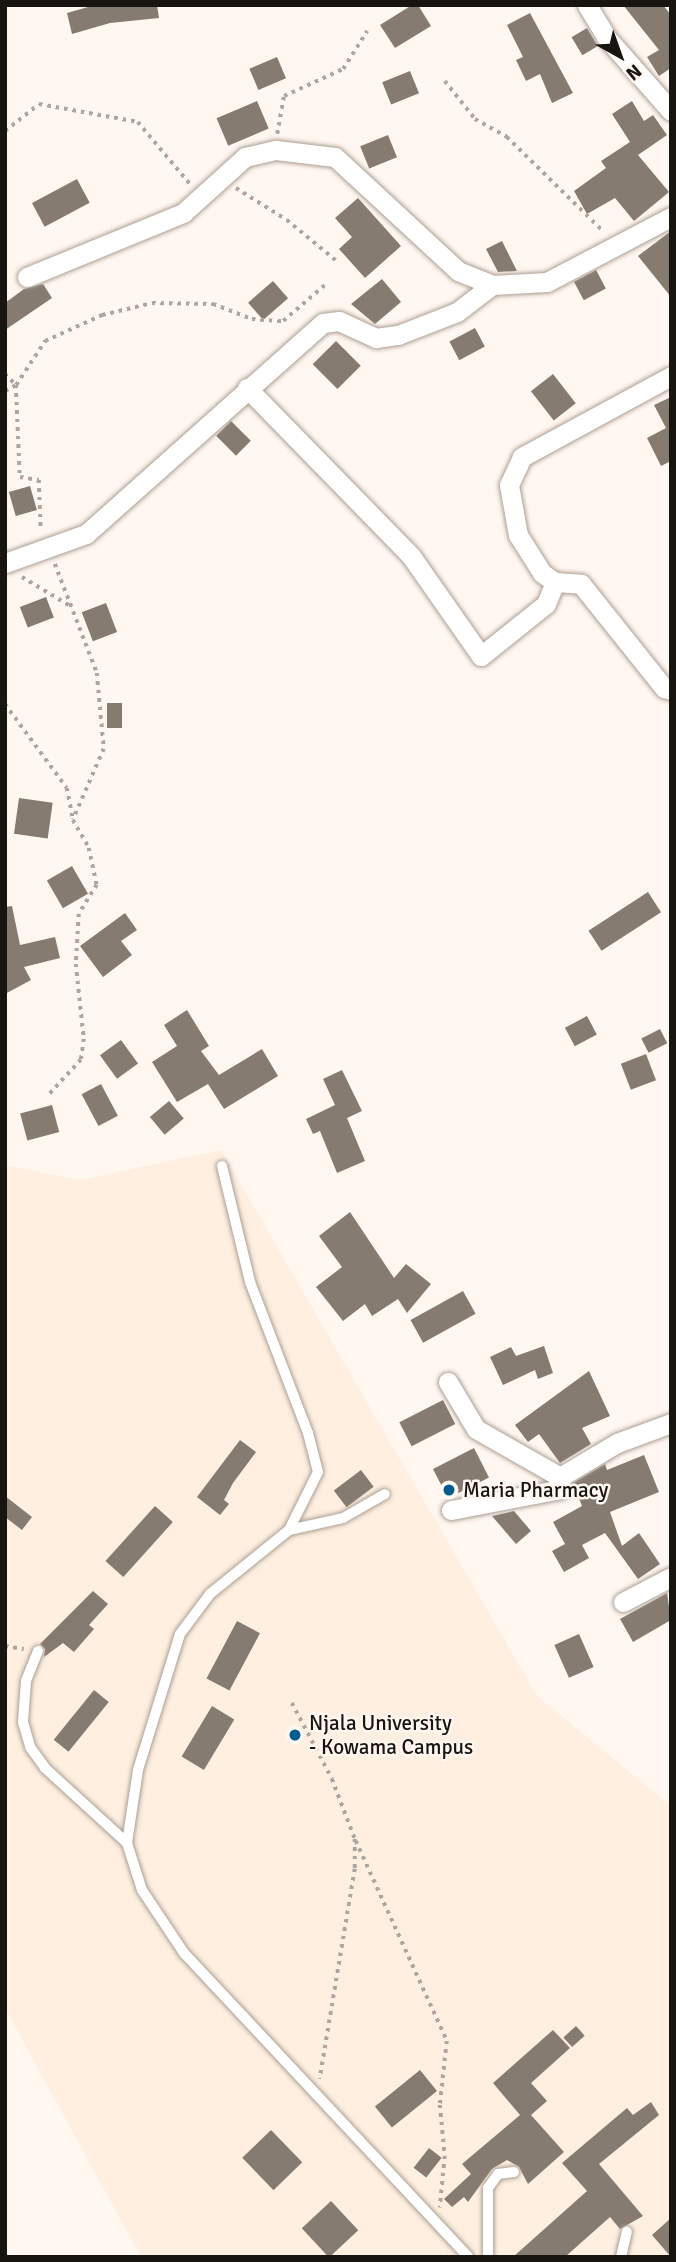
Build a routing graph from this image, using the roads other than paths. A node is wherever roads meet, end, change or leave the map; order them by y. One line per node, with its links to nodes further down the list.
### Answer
1 (587, 5): 2 (street)
2 (671, 111)
3 (671, 217): 5 (street)
4 (27, 276): 5 (street)
5 (492, 285): 7 (street)
6 (671, 376): 9 (street)
7 (247, 388): 8 (street); 9 (street)
8 (11, 568)
9 (555, 582): 10 (street)
10 (671, 690)
11 (222, 1166): 17 (lane)
12 (448, 1382): 14 (street)
13 (671, 1423): 14 (street)
14 (561, 1483): 16 (street)
15 (385, 1493): 17 (lane)
16 (451, 1510)
17 (289, 1530): 21 (lane)
18 (671, 1577): 19 (street)
19 (623, 1602)
20 (38, 1651): 21 (lane)
21 (127, 1843): 24 (lane)
22 (514, 2172): 25 (lane)
23 (627, 2232): 26 (lane)
24 (468, 2257)
25 (488, 2257)
26 (621, 2257)

